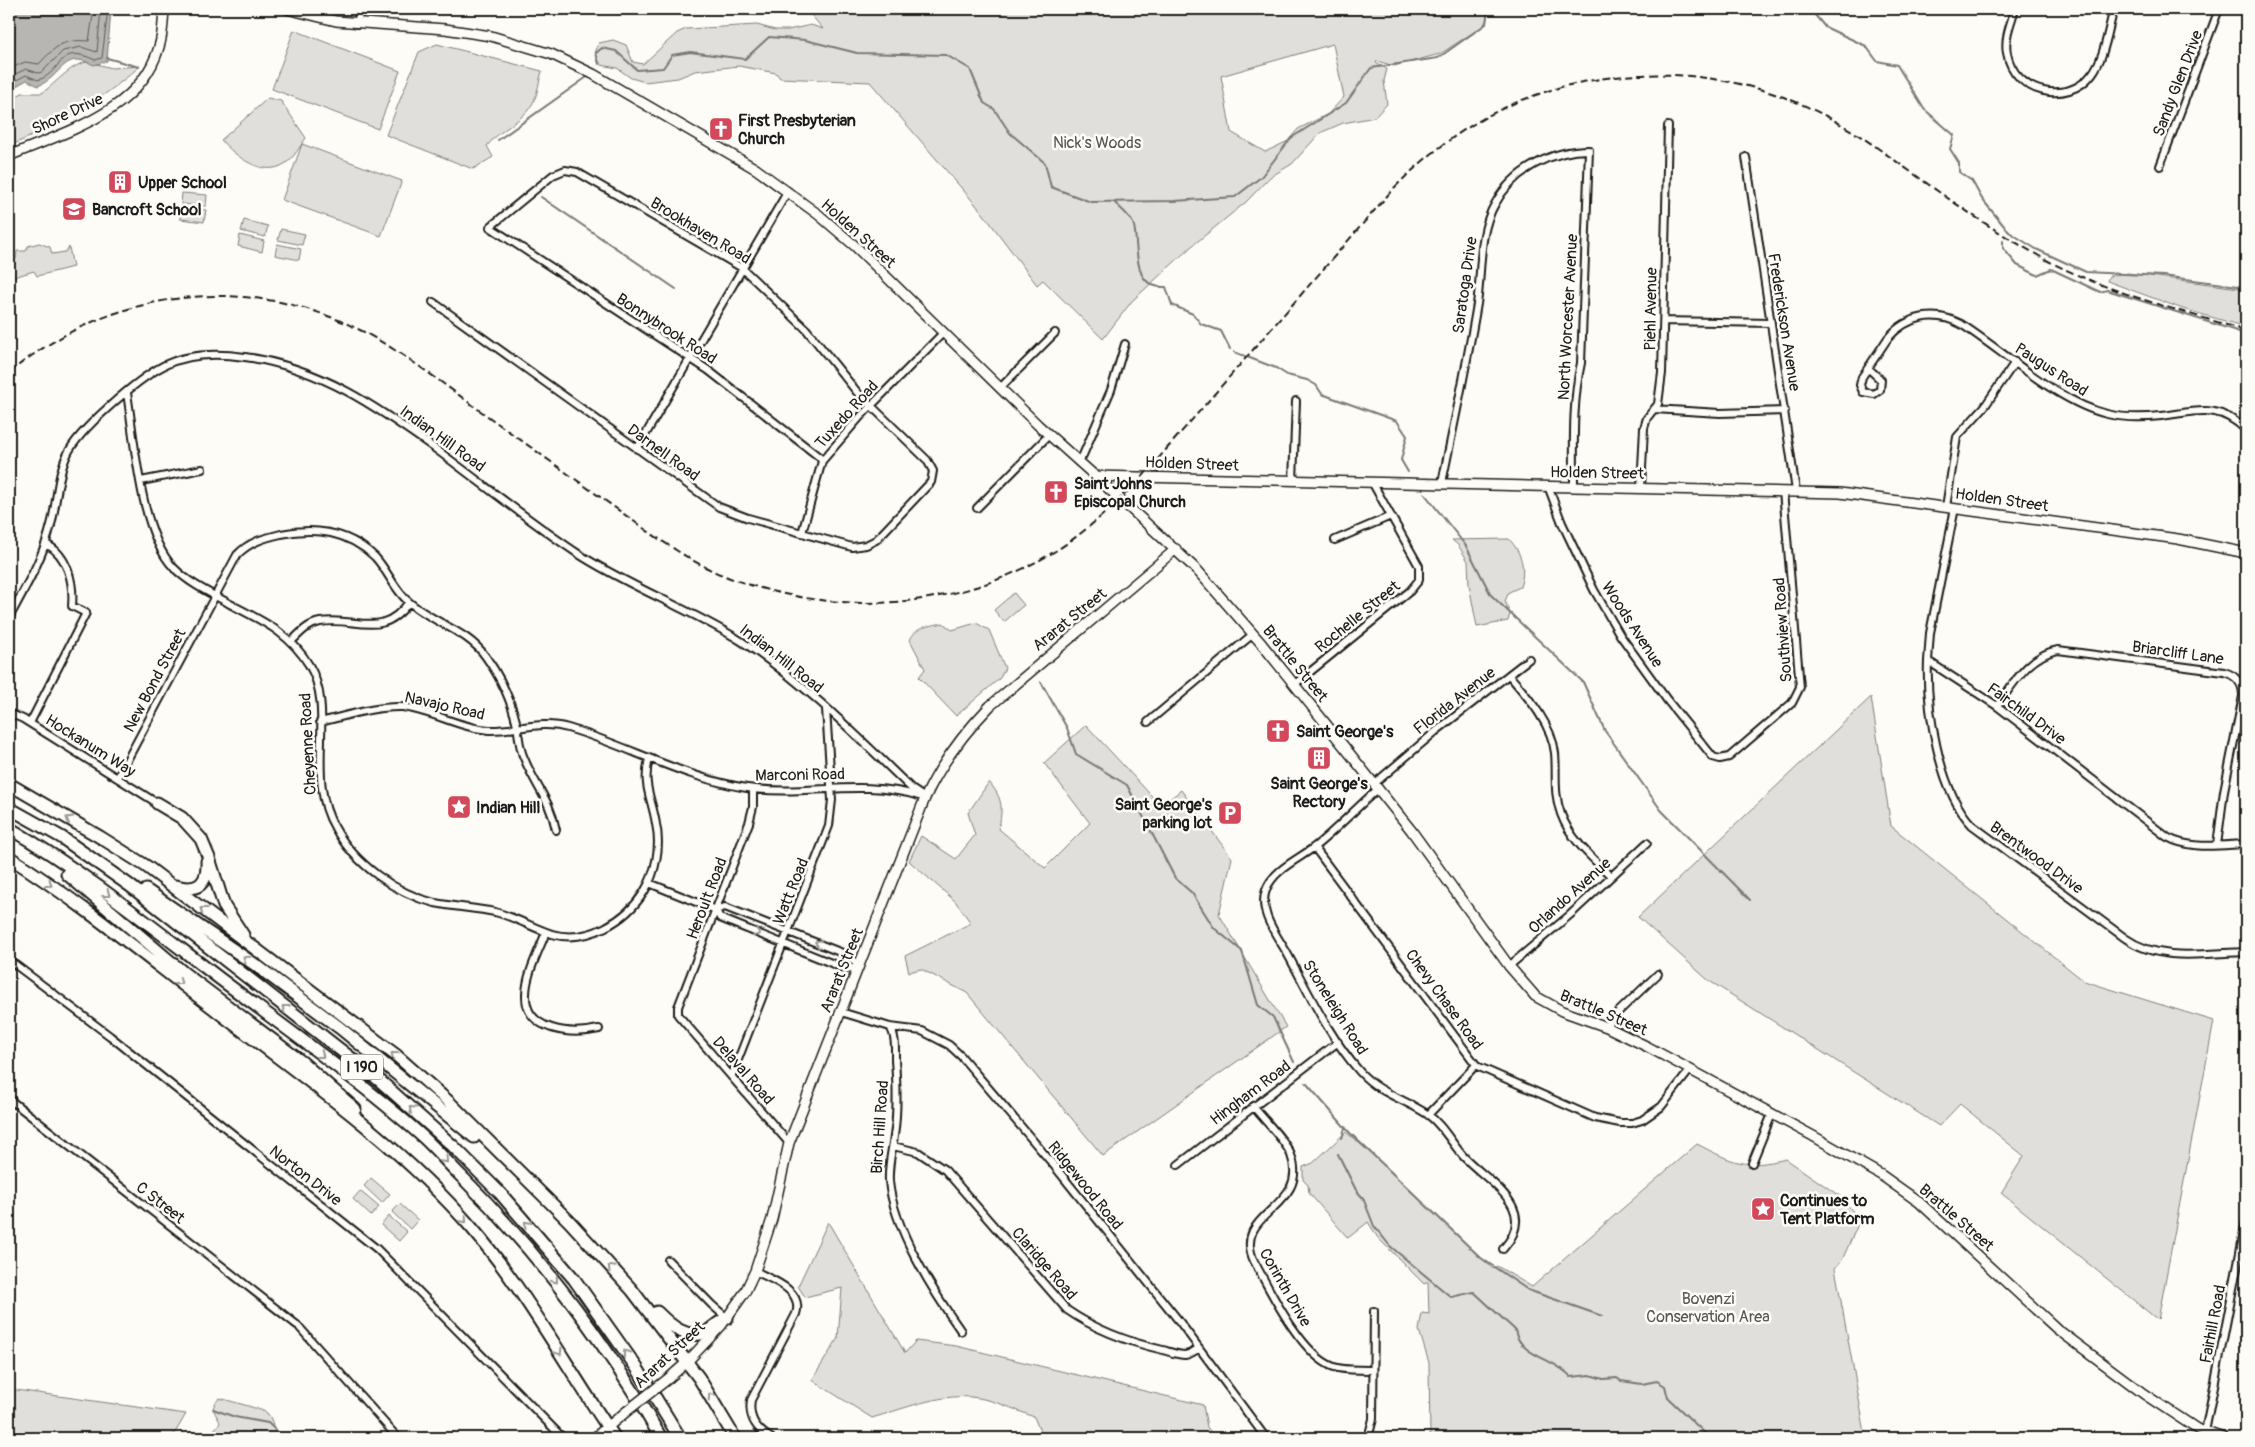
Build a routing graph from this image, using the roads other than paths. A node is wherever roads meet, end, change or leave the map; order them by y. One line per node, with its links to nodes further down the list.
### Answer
1 (164, 9): 10 (main road, Shore Drive)
2 (287, 9): 7 (main road, Holden Street)
3 (360, 9): 7 (street)
4 (2015, 9): 5 (street)
5 (2114, 9)
6 (2218, 9): 12 (street, Sandy Glen Drive)
7 (357, 24): 13 (main road, Holden Street)
8 (1668, 126): 17 (street, Piehl Avenue)
9 (1589, 150): 42 (street, Saratoga Drive); 44 (street, North Worcester Avenue)
10 (9, 156)
11 (1746, 157): 18 (street, Frederickson Avenue)
12 (2160, 166)
13 (788, 191): 15 (street); 19 (main road, Holden Street)
14 (490, 226): 15 (street, Brookhaven Road); 22 (street, Bonnybrook Road)
15 (742, 268): 22 (street); 28 (street, Brookhaven Road)
16 (433, 302): 33 (street, Darnell Road)
17 (1664, 322): 18 (street); 29 (street, Piehl Avenue)
18 (1771, 323): 30 (street, Frederickson Avenue)
19 (944, 332): 25 (main road, Holden Street); 28 (street, Tuxedo Road)
20 (1055, 333): 25 (street)
21 (1125, 344): 35 (street)
22 (690, 358): 33 (street); 34 (street, Bonnybrook Road)
23 (2015, 362): 24 (street, Paugus Road); 31 (street, Paugus Road); 49 (street)
24 (1868, 368)
25 (1001, 387): 32 (main road, Holden Street)
26 (127, 393): 39 (street, Cheyenne Road); 55 (street, Indian Hill Road); 68 (street, Indian Hill Road)
27 (1296, 401): 40 (street)
28 (871, 406): 34 (street, Tuxedo Road); 51 (street, Brookhaven Road)
29 (1654, 409): 30 (street); 45 (street, Piehl Avenue)
30 (1785, 410): 47 (street, Frederickson Avenue)
31 (2246, 430)
32 (1049, 435): 35 (main road, Holden Street); 50 (street)
33 (636, 449): 53 (street, Darnell Road)
34 (823, 460): 53 (street, Tuxedo Road)
35 (1078, 462): 37 (main road, Holden Street)
36 (202, 469): 39 (street)
37 (1095, 476): 38 (main road, Holden Street); 48 (main road, Brattle Street)
38 (1134, 476): 40 (main road, Holden Street); 48 (main road)
39 (141, 480): 58 (street, Cheyenne Road)
40 (1293, 481): 41 (main road, Holden Street)
41 (1372, 482): 42 (main road, Holden Street); 52 (street, Rochelle Street)
42 (1442, 484): 43 (main road, Holden Street)
43 (1548, 486): 44 (main road, Holden Street); 75 (street, Woods Avenue)
44 (1574, 486): 45 (main road, Holden Street)
45 (1641, 488): 46 (main road, Holden Street)
46 (1783, 491): 47 (main road, Holden Street); 75 (street, Southview Road)
47 (1796, 491): 49 (main road, Holden Street)
48 (1117, 496): 56 (main road, Brattle Street)
49 (1951, 507): 57 (main road, Holden Street); 64 (street)
50 (977, 508)
51 (899, 516): 53 (street, Darnell Road)
52 (1391, 516): 54 (street); 66 (street, Rochelle Street)
53 (802, 533)
54 (1335, 540)
55 (46, 544): 60 (street, Indian Hill Road); 72 (street)
56 (1176, 549): 61 (main road, Brattle Street); 81 (main road, Ararat Street)
57 (2246, 553)
58 (214, 595): 59 (street, New Bond Street); 62 (street, Cheyenne Road); 76 (street, New Bond Street)
59 (409, 602): 62 (street); 73 (street)
60 (9, 618)
61 (1253, 634): 66 (main road, Brattle Street); 71 (street)
62 (292, 641): 70 (street, Cheyenne Road)
63 (1529, 659): 65 (street, Florida Avenue)
64 (1928, 661): 67 (street, Fairchild Drive); 102 (street, Brentwood Drive)
65 (1509, 674): 78 (street, Florida Avenue); 94 (street)
66 (1295, 684): 78 (main road, Brattle Street)
67 (1997, 706): 89 (street, Fairchild Drive); 89 (street, Briarcliff Lane)
68 (826, 709): 80 (street, Watt Road); 81 (street, Indian Hill Road)
69 (9, 713): 72 (street, Hockanum Way)
70 (320, 722): 73 (street, Navajo Road); 99 (street, Cheyenne Road)
71 (1148, 722)
72 (30, 723): 76 (street, Hockanum Way)
73 (517, 727): 74 (street, Navajo Road); 85 (street)
74 (649, 759): 79 (street, Marconi Road); 95 (street, Cheyenne Road)
75 (1721, 760)
76 (118, 777): 82 (street, Hockanum Way)
77 (9, 784): 96 (highway, one-way to 77)
78 (1376, 786): 90 (street, Stoneleigh Road); 104 (main road, Brattle Street)
79 (753, 789): 80 (street, Marconi Road); 97 (street, Heroult Road)
80 (831, 789): 81 (street, Marconi Road); 98 (street, Watt Road)
81 (925, 798): 105 (main road, Ararat Street)
82 (157, 803): 91 (highway)
83 (9, 808): 93 (highway, I 190)
84 (9, 828): 88 (highway, I 190)
85 (556, 830)
86 (1647, 843): 94 (street, Orlando Avenue)
87 (2246, 844): 89 (street, Fairchild Drive)
88 (38, 845): 122 (highway); 143 (highway, I 190, one-way to 143)
89 (2217, 845)
90 (1314, 847): 112 (street, Stoneleigh Road); 113 (street, Chevy Chase Road)
91 (206, 849): 96 (highway); 101 (highway)
92 (9, 857): 122 (highway, one-way to 122)
93 (110, 870): 125 (highway, one-way to 93); 144 (highway, I 190, one-way to 93)
94 (1611, 876): 104 (street, Orlando Avenue)
95 (649, 883): 97 (street); 99 (street, Cheyenne Road)
96 (169, 884): 101 (highway, one-way to 96)
97 (716, 910): 98 (street); 100 (street, one-way to 100); 108 (street, Heroult Road)
98 (789, 931): 100 (street, Watt Road); 105 (street, one-way to 98)
99 (546, 932): 111 (street)
100 (784, 943): 105 (street); 115 (street, Watt Road)
101 (256, 950): 125 (highway, one-way to 101)
102 (2246, 952)
103 (9, 960): 140 (street, Norton Drive)
104 (1508, 966): 110 (main road, Brattle Street)
105 (859, 967): 107 (main road, Ararat Street)
106 (1658, 974): 110 (street)
107 (841, 1012): 109 (street, Ridgewood Road); 120 (main road, Ararat Street)
108 (678, 1015): 115 (street, Delaval Road)
109 (890, 1027): 121 (street, Birch Hill Road); 134 (street, Ridgewood Road)
110 (1607, 1027): 114 (main road, Brattle Street)
111 (598, 1029)
112 (1338, 1042): 117 (street, Hingham Road); 119 (street, Stoneleigh Road)
113 (1476, 1065): 114 (street, Chevy Chase Road); 119 (street)
114 (1690, 1070): 118 (main road, Brattle Street)
115 (732, 1075): 120 (street, Delaval Road)
116 (9, 1100): 139 (street, C Street)
117 (1253, 1106): 124 (street, Hingham Road); 136 (street, Corinth Drive)
118 (1772, 1114): 123 (street); 138 (main road, Brattle Street)
119 (1428, 1115): 127 (street, Stoneleigh Road)
120 (789, 1143): 129 (main road, Ararat Street)
121 (893, 1146): 133 (street, Birch Hill Road); 134 (street, Claridge Road)
122 (407, 1161): 137 (highway, one-way to 137)
123 (1752, 1163)
124 (1178, 1164)
125 (569, 1221): 130 (highway, one-way to 125)
126 (2246, 1222): 138 (street, Fairhill Road)
127 (1503, 1249)
128 (668, 1260): 132 (street)
129 (755, 1270): 132 (main road, Ararat Street); 146 (street)
130 (628, 1286): 132 (highway); 135 (highway)
131 (1374, 1311): 136 (street)
132 (728, 1318): 135 (main road, Ararat Street)
133 (961, 1332)
134 (1199, 1348): 147 (street, Ridgewood Road)
135 (686, 1363): 137 (main road, Ararat Street, bridge); 145 (highway, one-way to 135)
136 (1372, 1370): 148 (street)
137 (608, 1428): 141 (main road, Ararat Street); 142 (highway)
138 (2205, 1432): 149 (main road, Brattle Street)
139 (398, 1438)
140 (563, 1438)
141 (594, 1438)
142 (615, 1438)
143 (661, 1438)
144 (680, 1438)
145 (735, 1438)
146 (771, 1438)
147 (1266, 1438)
148 (1368, 1438)
149 (2223, 1438)

